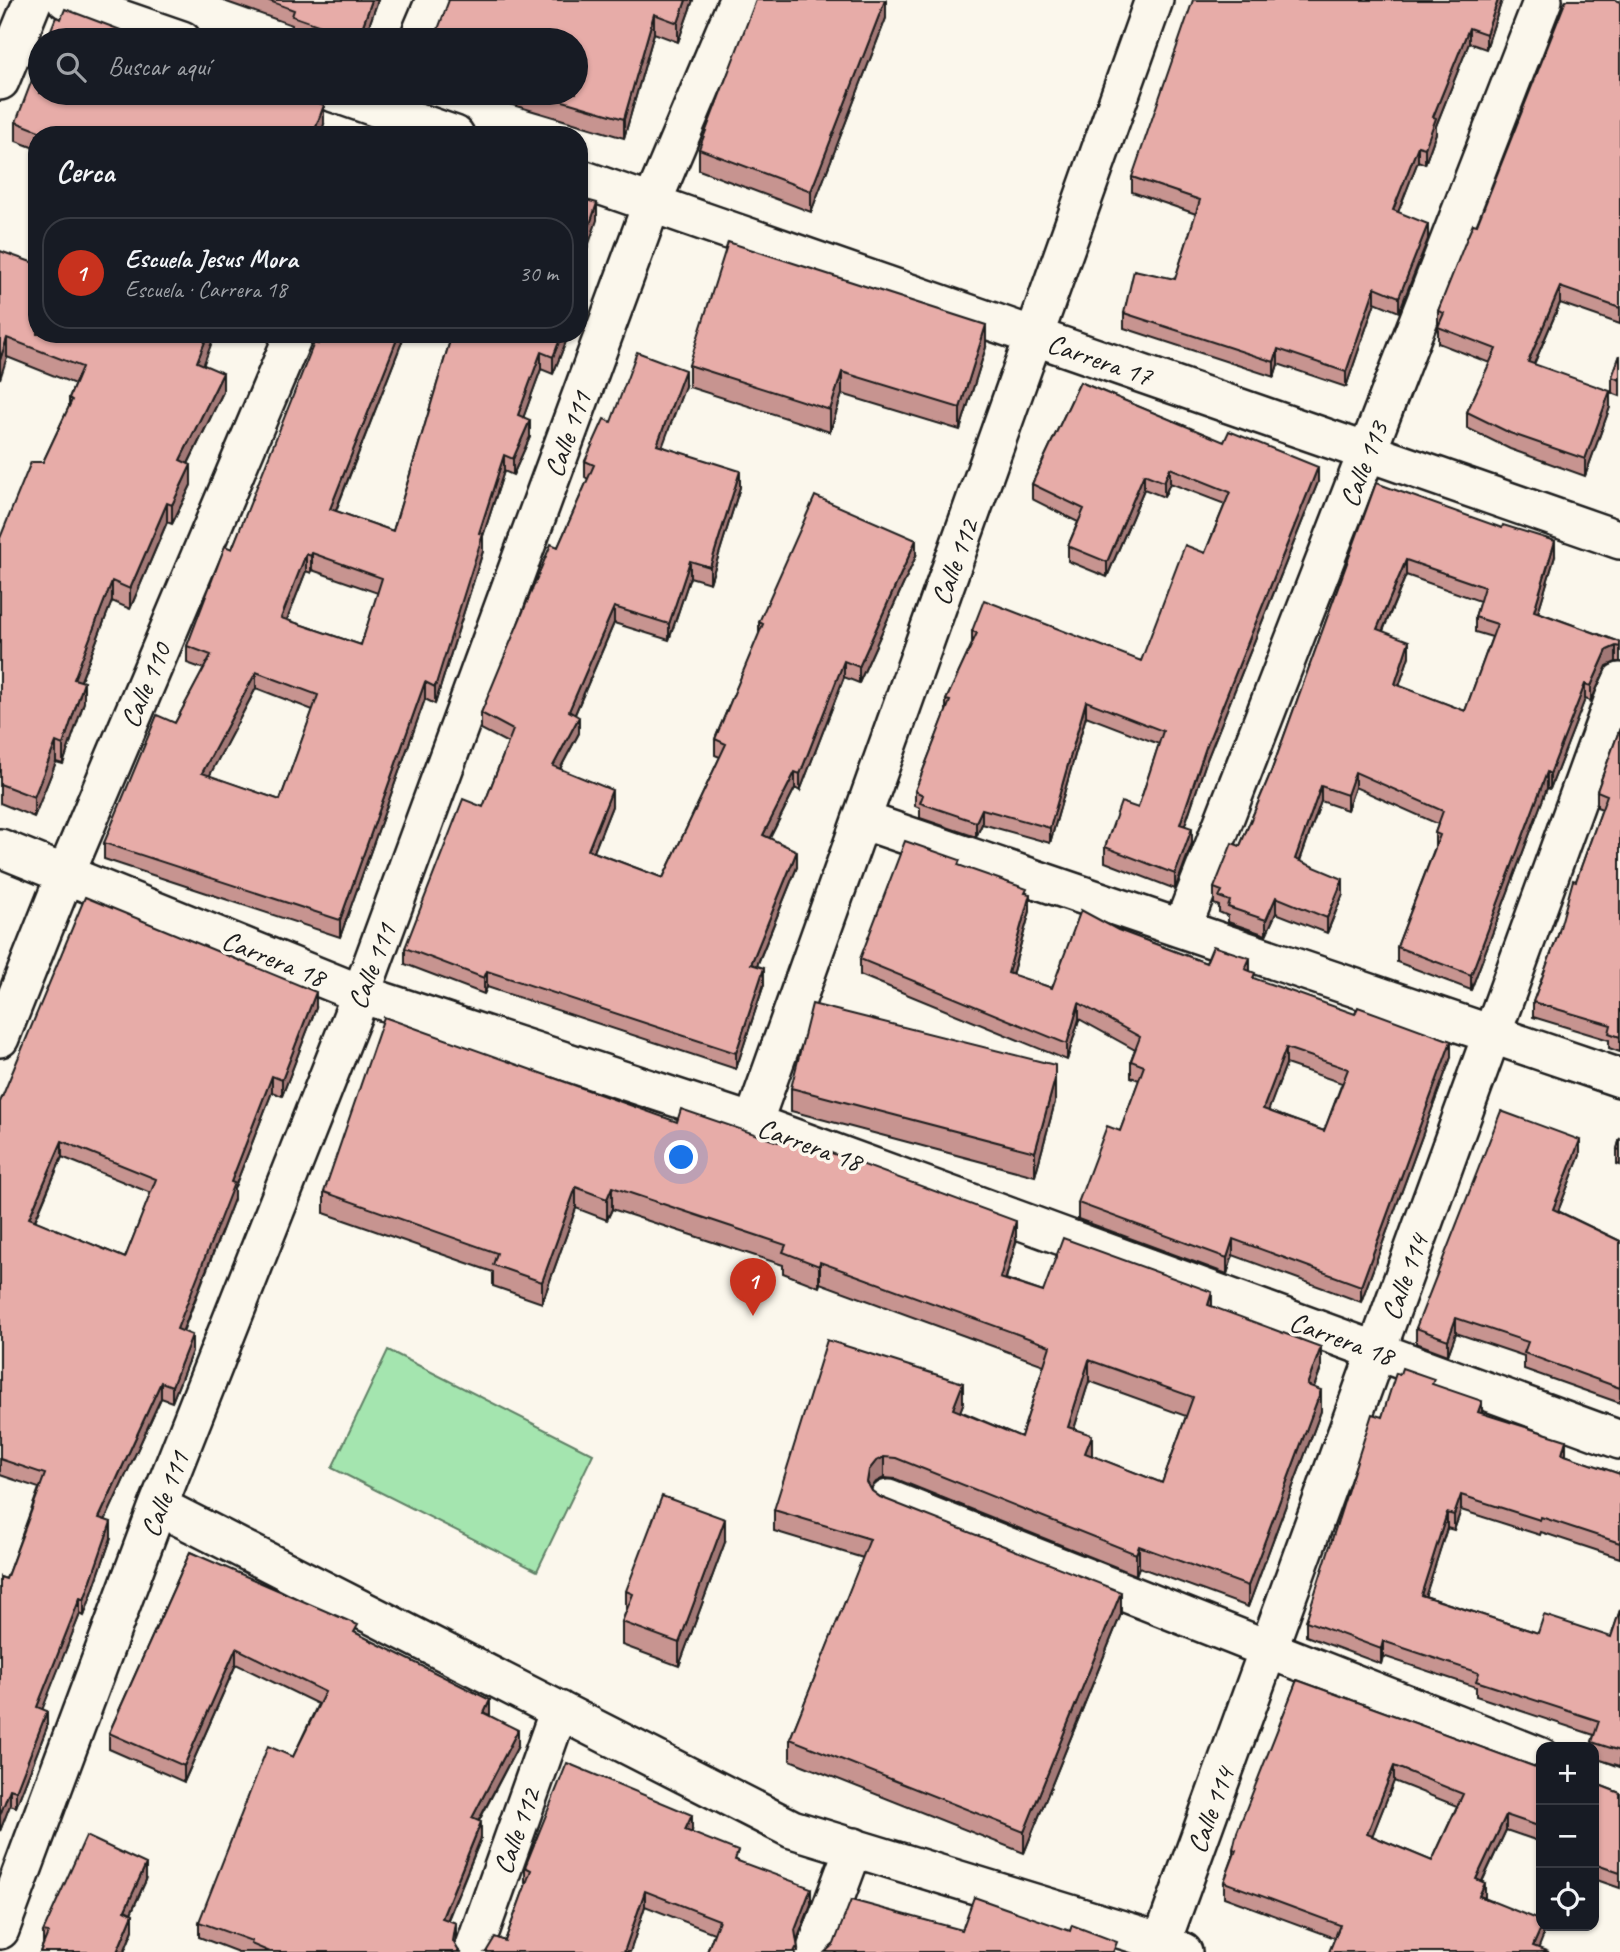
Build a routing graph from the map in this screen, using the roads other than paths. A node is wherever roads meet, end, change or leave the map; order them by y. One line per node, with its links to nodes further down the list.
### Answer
1 (33, 0): 9 (street)
2 (66, 0): 7 (street)
3 (435, 0): 8 (street)
4 (738, 0): 14 (street, Calle 111)
5 (1154, 0): 15 (street, Calle 112)
6 (1543, 0): 17 (street, Calle 113)
7 (148, 28)
8 (423, 28)
9 (0, 82)
10 (366, 105): 11 (street)
11 (387, 113): 12 (street)
12 (427, 126)
13 (588, 181): 14 (street, Carrera 17)
14 (652, 203): 15 (street, Carrera 17); 24 (street, Calle 111)
15 (1034, 337): 17 (street, Carrera 17); 20 (street, Calle 112)
16 (290, 343): 22 (street, Calle 110)
17 (1367, 452): 18 (street, Carrera 17); 23 (street, Calle 113)
18 (1620, 540)
19 (1620, 682): 25 (street, Calle 114)
20 (862, 820): 23 (street); 28 (street, Calle 112)
21 (0, 848): 22 (street, Carrera 18)
22 (66, 873): 24 (street, Carrera 18); 26 (street, Calle 110)
23 (1182, 928): 25 (street)
24 (361, 994): 28 (street, Carrera 18); 32 (street, Calle 111)
25 (1492, 1034): 27 (street); 29 (street, Calle 114)
26 (0, 1038)
27 (1620, 1078)
28 (753, 1123): 29 (street, Carrera 18)
29 (1377, 1351): 30 (street, Carrera 18); 33 (street, Calle 114)
30 (1620, 1440)
31 (888, 1499): 33 (street)
32 (158, 1506): 34 (street); 39 (street, Calle 111)
33 (1268, 1650): 35 (street); 40 (street, Calle 114)
34 (559, 1710): 38 (street); 41 (street, Calle 112)
35 (1536, 1755)
36 (1599, 1780): 37 (street)
37 (1620, 1788)
38 (854, 1847): 40 (street); 42 (street)
39 (0, 1930)
40 (1168, 1949)
41 (473, 1952)
42 (815, 1952)

